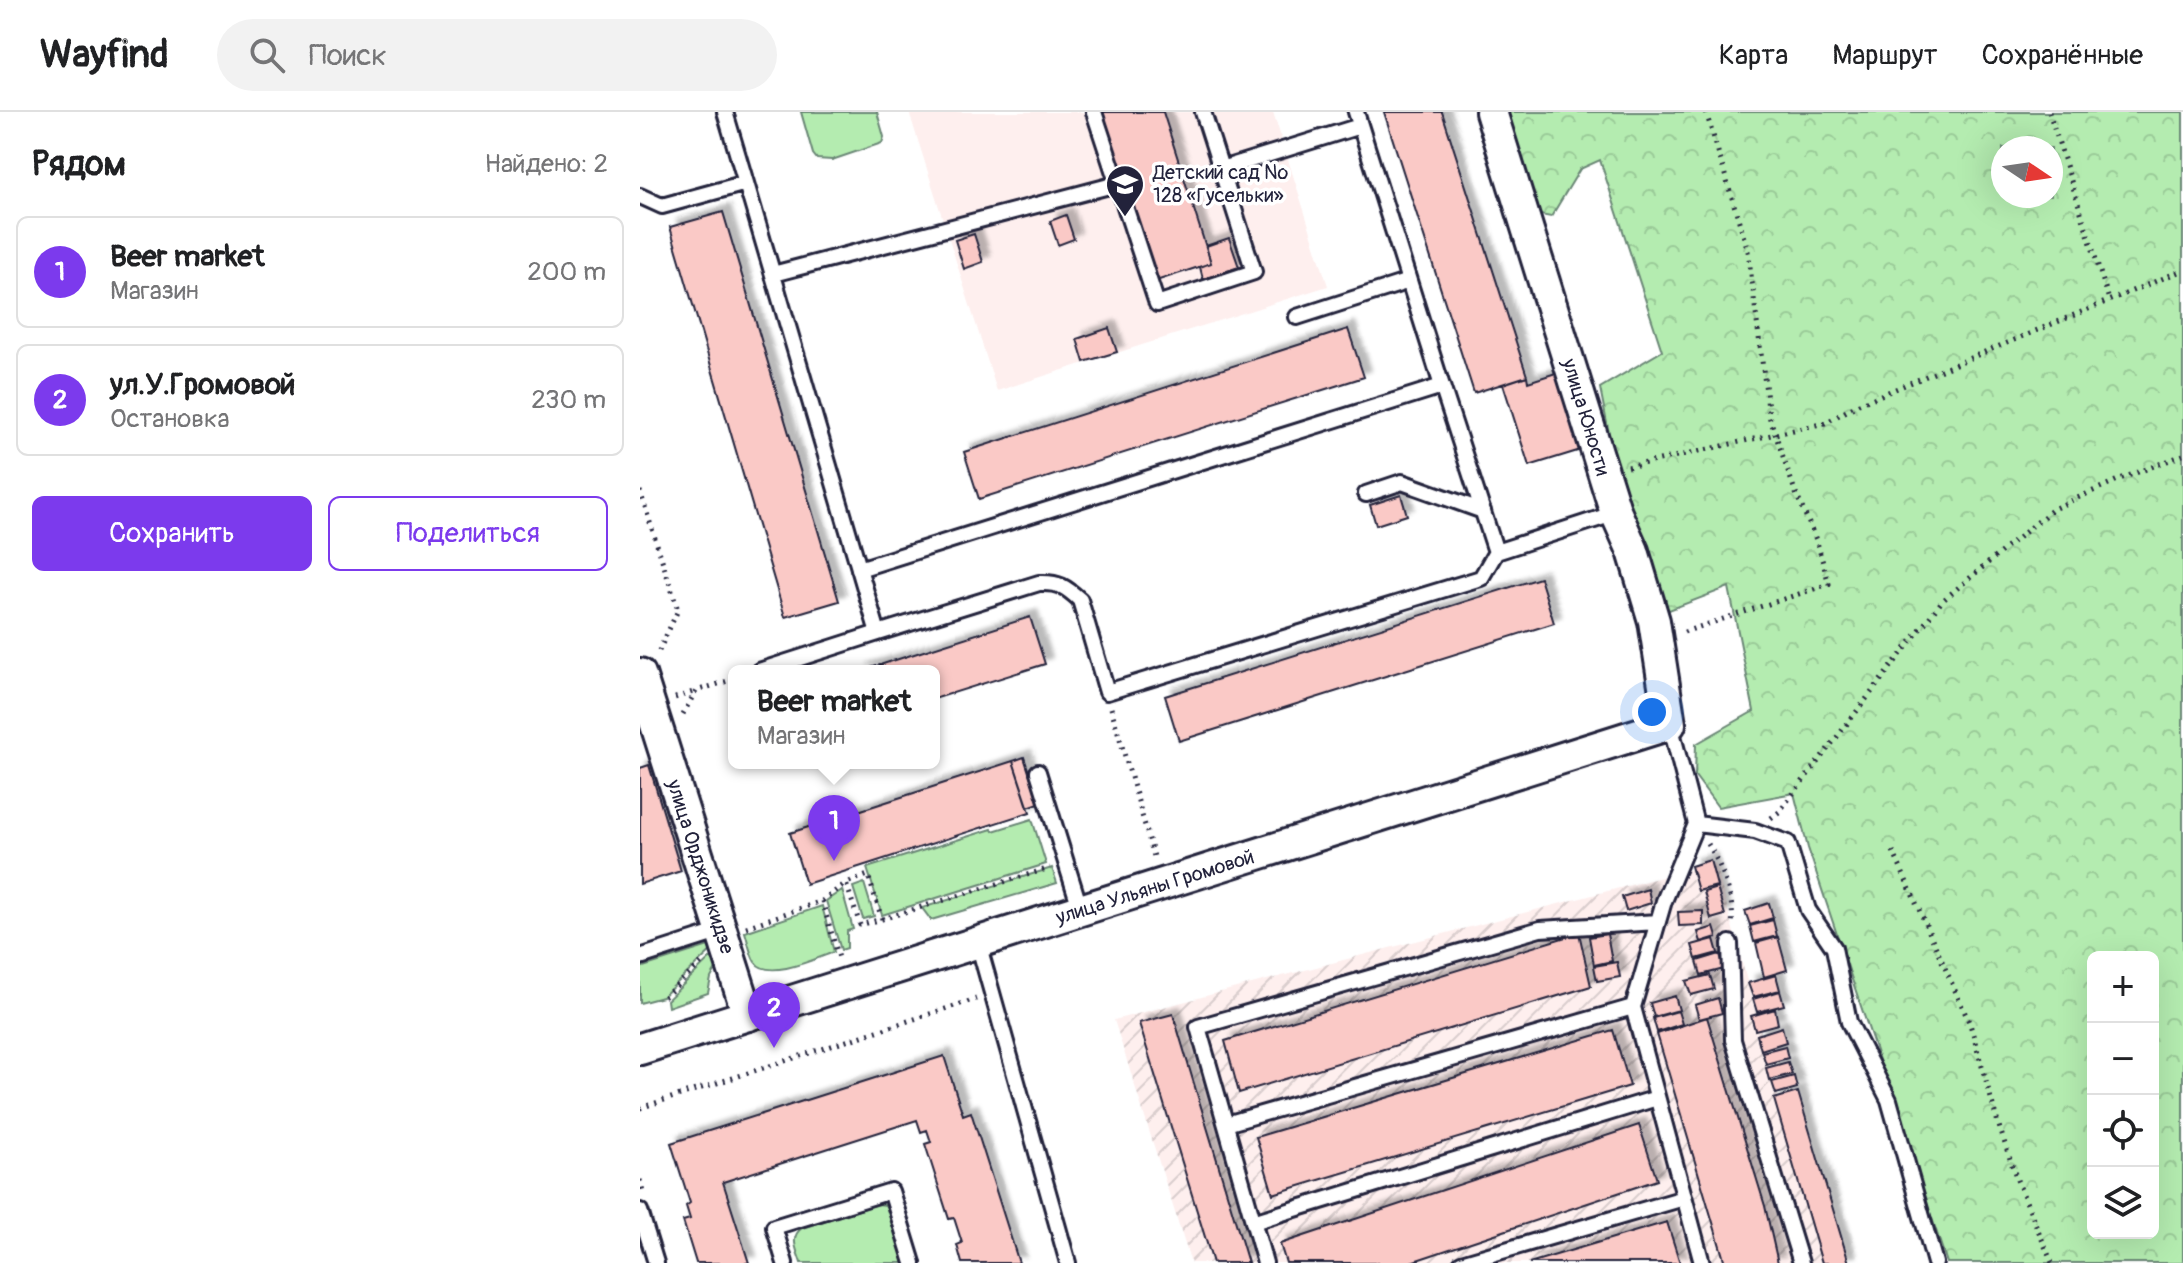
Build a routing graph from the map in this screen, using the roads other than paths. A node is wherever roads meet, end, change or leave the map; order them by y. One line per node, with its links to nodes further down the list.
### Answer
1 (725, 112): 7 (lane)
2 (1094, 112): 8 (lane)
3 (1203, 112): 6 (lane)
4 (1491, 112): 16 (street, улица Юности)
5 (1358, 119): 6 (lane); 11 (lane)
6 (1221, 169): 8 (lane)
7 (746, 183): 9 (lane); 10 (lane)
8 (1117, 184): 10 (lane)
9 (640, 196)
10 (773, 274): 18 (lane)
11 (1409, 281): 12 (lane); 13 (lane)
12 (1297, 317)
13 (1442, 386): 15 (lane); 18 (lane)
14 (1366, 494): 15 (lane)
15 (1483, 511): 17 (lane)
16 (1616, 513): 17 (lane); 22 (street, улица Юности)
17 (1496, 552): 19 (lane)
18 (859, 569): 19 (lane)
19 (878, 633): 20 (lane)
20 (778, 665)
21 (648, 666): 27 (street, улица Орджоникидзе)
22 (1670, 724): 24 (lane); 25 (street, улица Ульяны Громовой)
23 (1038, 772): 25 (lane)
24 (1696, 824): 26 (lane); 47 (lane)
25 (1081, 911): 28 (street, улица Ульяны Громовой)
26 (1658, 922): 31 (lane); 35 (lane)
27 (731, 930): 30 (lane); 32 (street, улица Орджоникидзе)
28 (978, 943): 32 (street, улица Ульяны Громовой); 42 (lane)
29 (1730, 943): 46 (lane)
30 (640, 957)
31 (1633, 1007): 34 (lane); 35 (lane)
32 (748, 1015): 33 (street, улица Ульяны Громовой)
33 (640, 1049)
34 (1657, 1098): 36 (lane); 38 (lane)
35 (1226, 1124): 38 (lane)
36 (1684, 1198): 44 (lane); 45 (lane)
37 (640, 1211): 39 (lane)
38 (1253, 1222): 43 (lane)
39 (656, 1263)
40 (785, 1263): 41 (lane)
41 (913, 1263)
42 (1068, 1263)
43 (1265, 1263)
44 (1461, 1263)
45 (1702, 1263)
46 (1801, 1263)
47 (1935, 1263)

